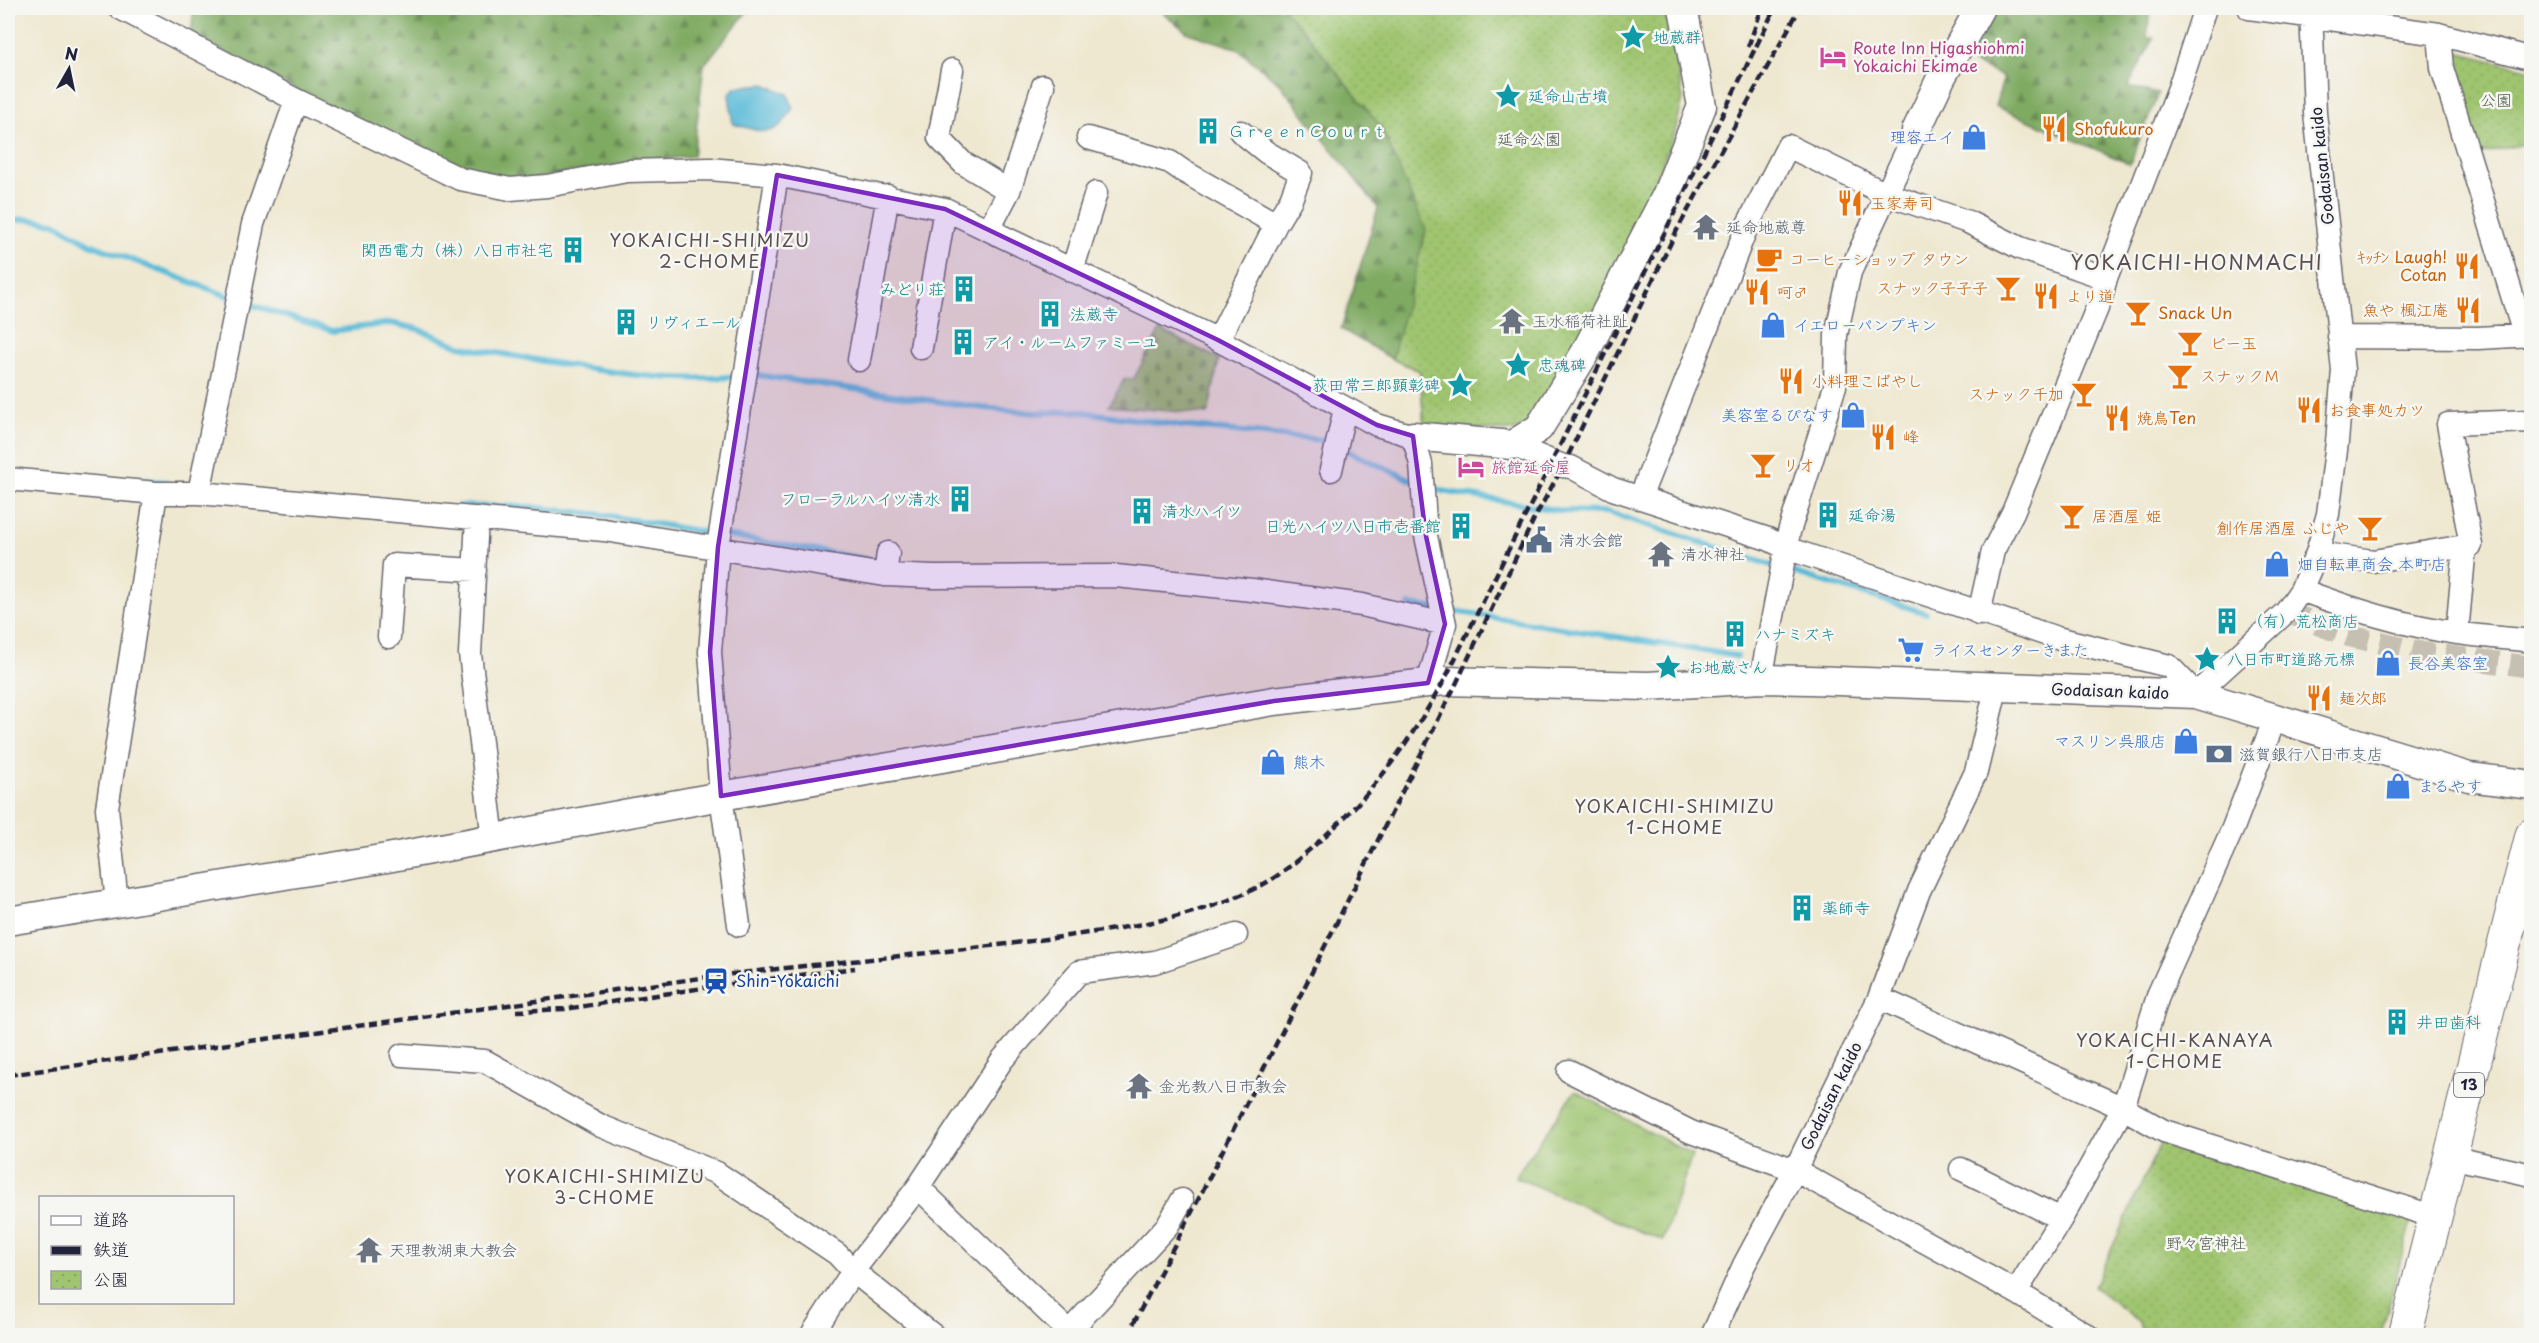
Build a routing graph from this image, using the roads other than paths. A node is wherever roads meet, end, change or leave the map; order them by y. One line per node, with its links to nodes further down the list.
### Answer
1 (120, 8): 11 (street)
2 (1683, 8): 33 (street)
3 (1980, 8): 12 (street)
4 (2205, 8): 24 (street)
5 (2249, 8): 6 (street)
6 (2311, 11): 7 (street); 26 (street, Godaisan kaido)
7 (2439, 34): 8 (street); 25 (street)
8 (2532, 59)
9 (952, 70): 16 (street)
10 (1043, 86): 16 (street)
11 (296, 100): 15 (street); 37 (street)
12 (1916, 131): 18 (street)
13 (1241, 132): 21 (street)
14 (1088, 138): 21 (street)
15 (777, 175): 19 (street); 41 (street)
16 (1009, 191): 22 (street)
17 (1096, 193): 23 (street)
18 (1886, 194): 24 (street); 38 (street); 42 (street)
19 (888, 196): 20 (street); 29 (street)
20 (945, 209): 22 (street); 28 (street)
21 (1276, 224): 27 (street)
22 (989, 229): 23 (street)
23 (1072, 271): 27 (street)
24 (2106, 278): 46 (street)
25 (2528, 335): 26 (street)
26 (2339, 338): 43 (street, Godaisan kaido)
27 (1218, 340): 30 (street)
28 (921, 348)
29 (859, 360)
30 (1345, 409): 32 (street); 34 (street)
31 (2532, 422): 40 (street)
32 (1413, 435): 33 (street); 47 (street)
33 (1512, 445): 38 (street)
34 (1331, 470)
35 (8, 479): 36 (street)
36 (156, 493): 37 (street); 60 (street)
37 (199, 493): 39 (street)
38 (1640, 498): 42 (street)
39 (477, 518): 41 (street); 44 (street)
40 (2465, 546): 43 (street); 48 (street)
41 (718, 547): 47 (street); 57 (street)
42 (1786, 548): 46 (street); 51 (street)
43 (2317, 553): 45 (street, Godaisan kaido)
44 (474, 570): 49 (street); 59 (street)
45 (2301, 590): 48 (street); 54 (street, Godaisan kaido)
46 (1979, 614): 54 (street)
47 (1445, 624): 52 (street)
48 (2457, 633): 50 (street)
49 (389, 637)
50 (2532, 641)
51 (1761, 680): 52 (street); 53 (street)
52 (1428, 683): 57 (street)
53 (1996, 685): 54 (street, Godaisan kaido); 64 (street, Godaisan kaido)
54 (2196, 694): 55 (street)
55 (2275, 718): 56 (street); 67 (street)
56 (2532, 785)
57 (721, 796): 59 (street); 62 (street)
58 (2532, 835): 68 (main road, 13)
59 (494, 838): 60 (street)
60 (117, 903): 61 (street)
61 (8, 921)
62 (739, 925)
63 (1236, 935): 72 (street)
64 (1879, 998): 67 (street); 70 (street, Godaisan kaido)
65 (402, 1055): 76 (street)
66 (1569, 1071): 70 (street)
67 (2123, 1108): 74 (street); 75 (street)
68 (2450, 1157): 71 (street); 74 (main road, 13)
69 (1961, 1169): 75 (street)
70 (1795, 1170): 77 (street); 81 (street, Godaisan kaido)
71 (2532, 1174)
72 (918, 1187): 76 (street); 78 (street)
73 (1182, 1200): 78 (street)
74 (2435, 1217): 83 (main road, 13)
75 (2061, 1219): 77 (street)
76 (853, 1271): 79 (street); 80 (street)
77 (2016, 1292): 82 (street)
78 (1067, 1334)
79 (811, 1335)
80 (934, 1335)
81 (1712, 1335)
82 (2088, 1335)
83 (2405, 1335)

